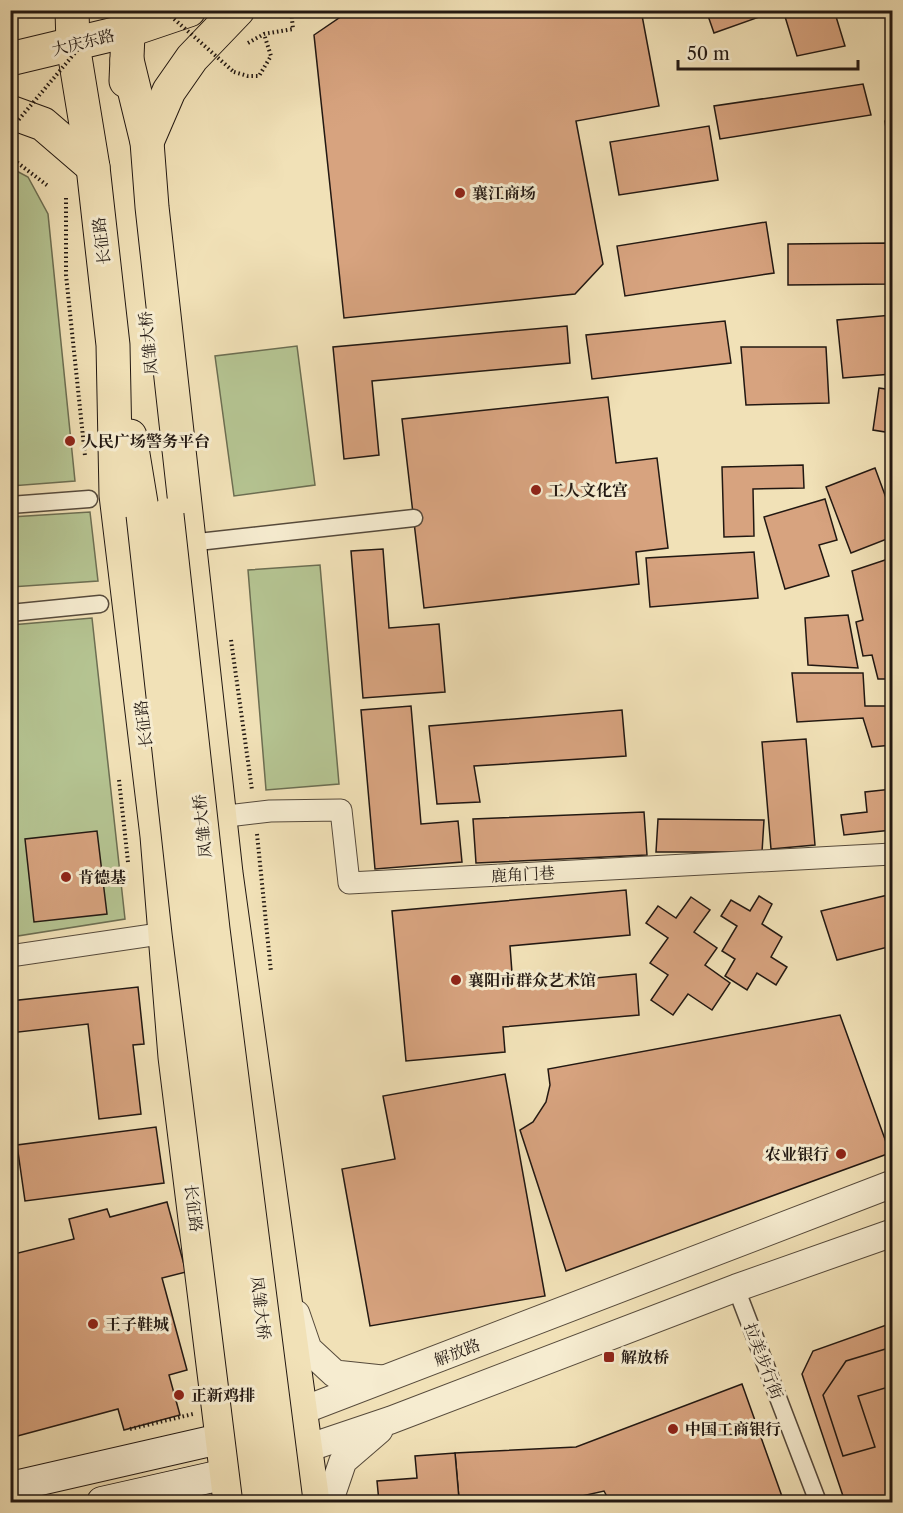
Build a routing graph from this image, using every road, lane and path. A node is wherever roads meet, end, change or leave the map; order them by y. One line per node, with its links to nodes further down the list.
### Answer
1 (164, 10): 4 (path, bridge)
2 (189, 10): 6 (main road, 大庆东路)
3 (238, 10): 12 (main road)
4 (291, 10)
5 (78, 30): 6 (main road, 大庆东路); 8 (main road, 大庆东路); 11 (path, bridge); 14 (main road, 长征路)
6 (127, 34): 12 (main road)
7 (223, 51): 9 (path)
8 (10, 59)
9 (212, 67)
10 (10, 112): 14 (main road)
11 (10, 130)
12 (137, 145): 19 (main road, 凤雏大桥); 21 (main road)
13 (10, 158): 15 (path)
14 (93, 167): 16 (main road, 长征路)
15 (48, 186)
16 (113, 345): 19 (main road, 凤雏大桥); 28 (main road, 长征路)
17 (89, 499): 18 (street)
18 (10, 505)
19 (155, 515): 45 (main road, 凤雏大桥, bridge); 46 (main road, 凤雏大桥, bridge)
20 (414, 518): 21 (street)
21 (189, 543): 26 (main road)
22 (100, 603): 23 (street)
23 (10, 613)
24 (230, 634): 25 (path)
25 (255, 812): 26 (street, 鹿角门巷); 27 (street, 鹿角门巷); 30 (path)
26 (219, 817): 33 (main road)
27 (892, 854)
28 (166, 933): 29 (street); 35 (main road, 长征路)
29 (10, 956)
30 (272, 979)
31 (892, 1184): 36 (street, 解放路)
32 (892, 1233): 34 (street)
33 (280, 1268): 36 (street); 37 (main road)
34 (736, 1288): 38 (street); 49 (street, 拉美步行街)
35 (215, 1369): 39 (main road, 长征路); 40 (main road)
36 (386, 1380): 37 (street, 解放路)
37 (300, 1413): 39 (street, 解放路); 41 (main road)
38 (391, 1420): 41 (street); 48 (street)
39 (224, 1438): 40 (main road, 解放路); 43 (main road, 长征路)
40 (180, 1448): 42 (main road, 解放路)
41 (307, 1449): 43 (street); 47 (main road)
42 (10, 1487)
43 (228, 1488): 44 (main road)
44 (102, 1503)
45 (260, 1503)
46 (286, 1503)
47 (313, 1503)
48 (329, 1503)
49 (818, 1503)

